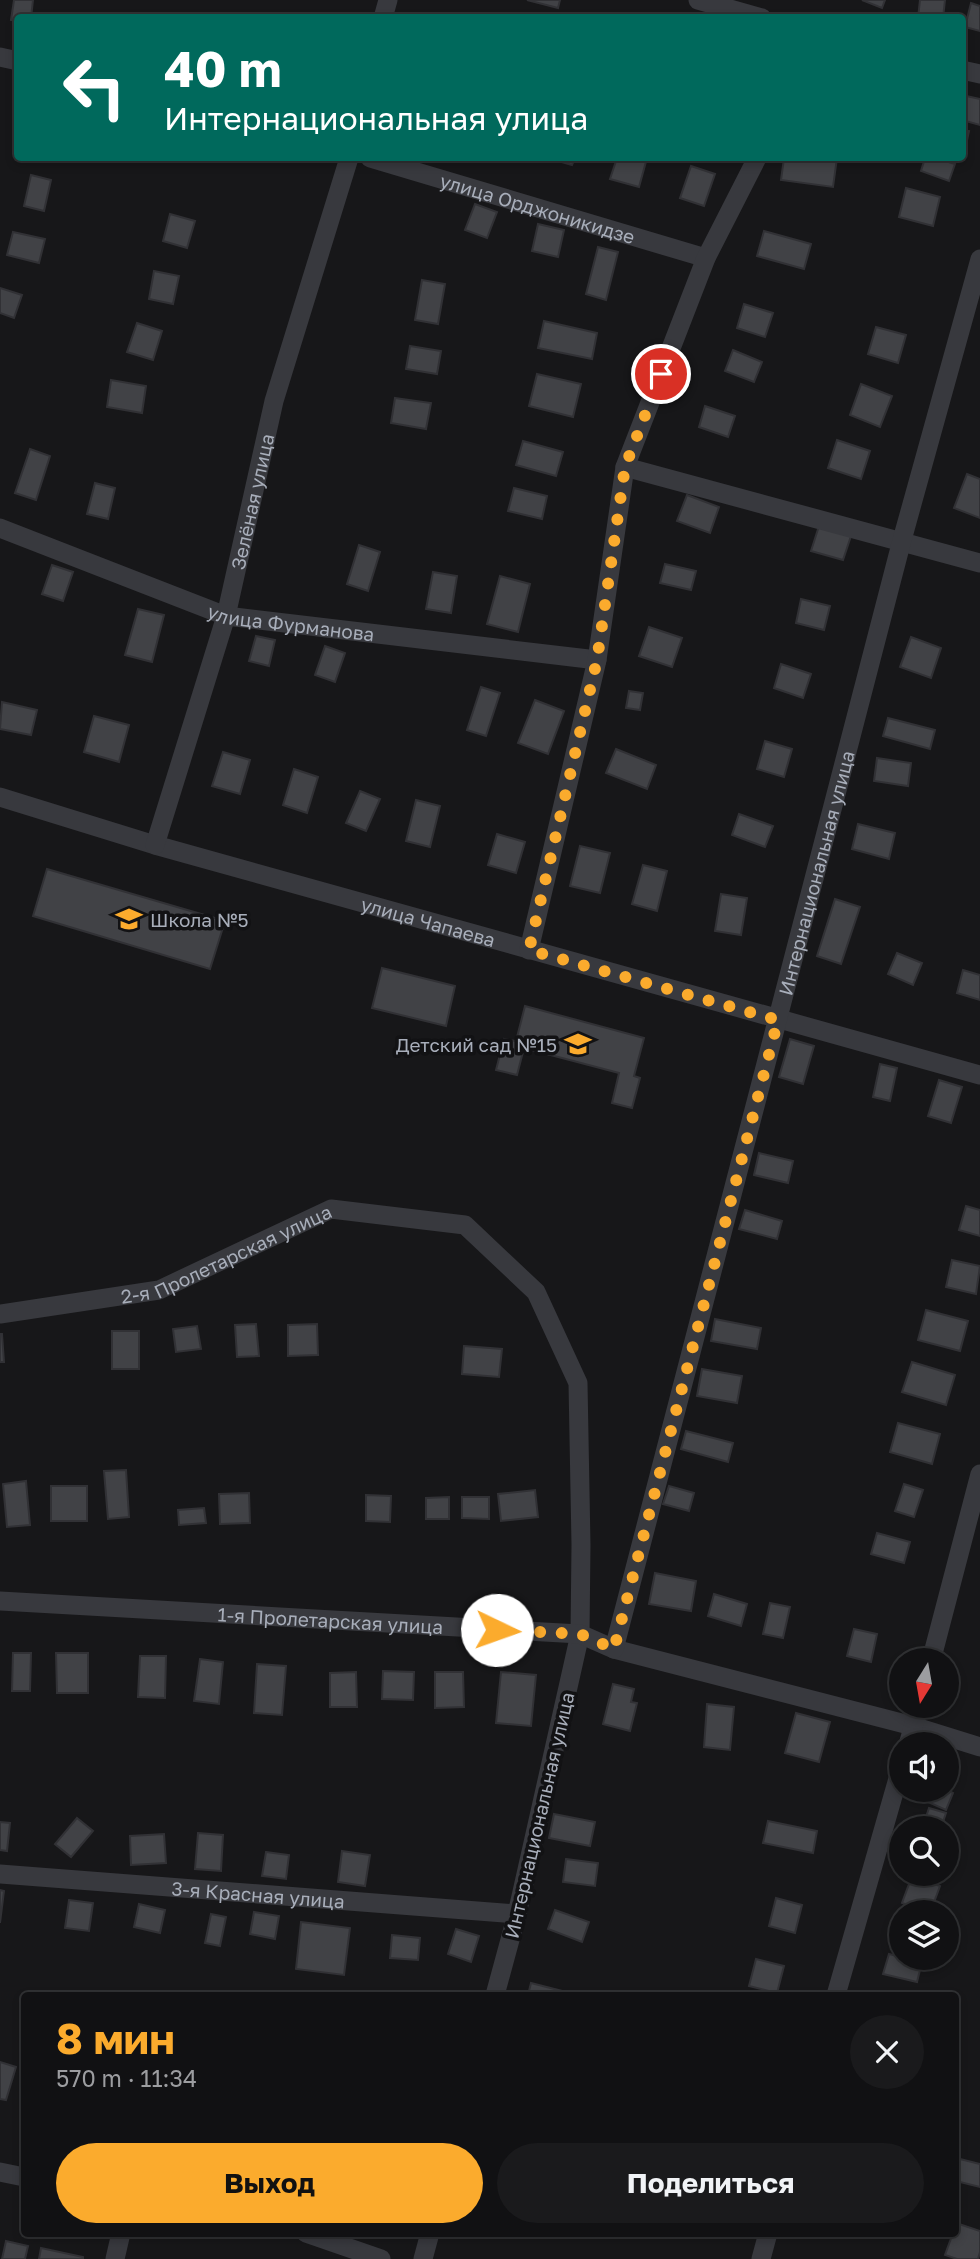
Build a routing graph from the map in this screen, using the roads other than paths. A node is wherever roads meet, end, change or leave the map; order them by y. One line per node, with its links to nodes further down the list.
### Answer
1 (698, 0): 2 (street)
2 (748, 14)
3 (348, 161): 12 (street, Зелёная улица)
4 (380, 161): 6 (street, улица Орджоникидзе)
5 (755, 161): 6 (street)
6 (706, 257): 8 (street)
7 (980, 260): 10 (street, Интернациональная улица)
8 (625, 467): 10 (street); 13 (street)
9 (0, 528): 12 (street, улица Фурманова)
10 (902, 540): 11 (street); 17 (street, Интернациональная улица)
11 (980, 563)
12 (226, 616): 13 (street, улица Фурманова); 15 (street, Зелёная улица)
13 (597, 660): 16 (street)
14 (0, 796): 15 (street, улица Чапаева)
15 (155, 845): 16 (street, улица Чапаева)
16 (529, 950): 17 (street, улица Чапаева)
17 (778, 1020): 18 (street, улица Чапаева); 24 (street, Интернациональная улица)
18 (980, 1075)
19 (0, 1314): 22 (street, 2-я Пролетарская улица)
20 (980, 1474): 23 (street)
21 (0, 1601): 22 (street, 1-я Пролетарская улица)
22 (580, 1634): 24 (street, 1-я Пролетарская улица); 30 (street, Интернациональная улица)
23 (934, 1648)
24 (614, 1649): 25 (street, 1-я Пролетарская улица)
25 (901, 1732)
26 (959, 1743): 27 (street, 1-я Пролетарская улица)
27 (980, 1747)
28 (891, 1802): 32 (street)
29 (0, 1874): 30 (street, 3-я Красная улица)
30 (517, 1914): 31 (street, Интернациональная улица)
31 (496, 1992)
32 (837, 1992)
33 (0, 2172): 34 (street)
34 (21, 2176)
35 (120, 2237): 39 (street)
36 (318, 2237): 40 (street)
37 (429, 2237): 41 (street)
38 (767, 2237): 42 (street)
39 (115, 2259)
40 (381, 2259)
41 (423, 2259)
42 (761, 2259)

